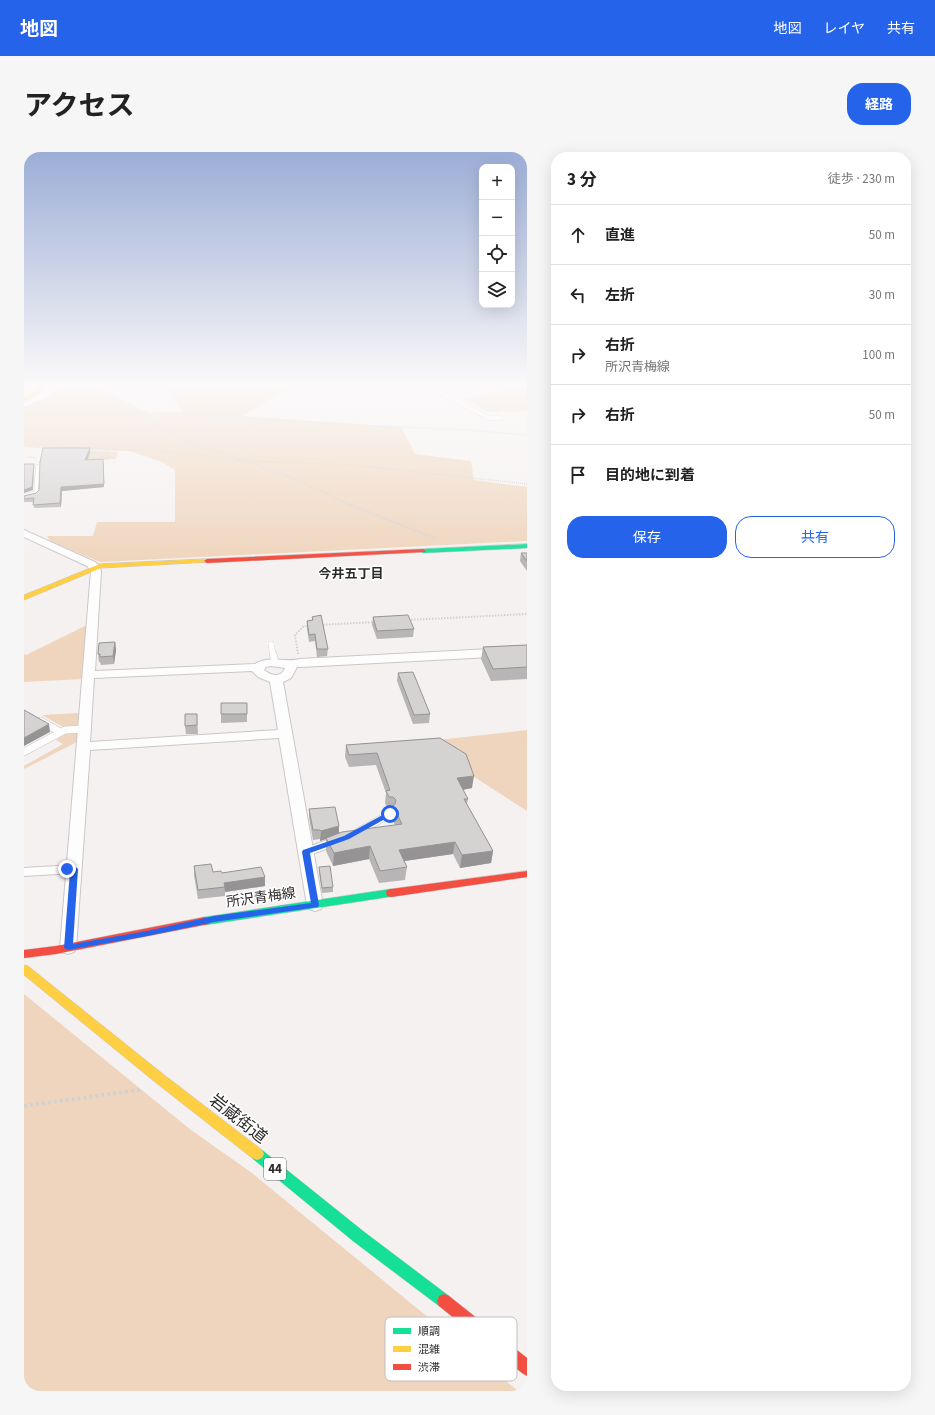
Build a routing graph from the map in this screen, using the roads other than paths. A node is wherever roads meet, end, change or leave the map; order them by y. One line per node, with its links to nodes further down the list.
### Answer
1 (38, 467): 2 (lane)
2 (24, 496)
3 (24, 533): 5 (street)
4 (527, 546): 5 (main road)
5 (95, 567): 6 (main road); 12 (street)
6 (24, 598)
7 (271, 644): 9 (lane)
8 (527, 651): 10 (street)
9 (275, 662): 10 (street); 11 (street)
10 (296, 664): 13 (street)
11 (260, 667): 12 (street); 13 (street)
12 (88, 674): 15 (street)
13 (276, 680): 17 (street)
14 (36, 718): 16 (lane)
15 (84, 729): 16 (lane); 18 (street)
16 (60, 732): 19 (lane)
17 (285, 734): 18 (street); 21 (street)
18 (83, 746): 22 (street)
19 (24, 752)
20 (390, 814): 21 (lane)
21 (306, 852): 25 (street)
22 (74, 869): 23 (lane); 26 (street)
23 (24, 872)
24 (527, 874): 25 (main road, 所沢青梅線)
25 (315, 905): 26 (main road, 所沢青梅線)
26 (68, 948): 27 (main road, 所沢青梅線)
27 (24, 954)
28 (24, 969): 29 (main road, 岩蔵街道 / 44)
29 (464, 1317)
30 (517, 1360): 31 (main road, 岩蔵街道 / 44)
31 (527, 1368)

